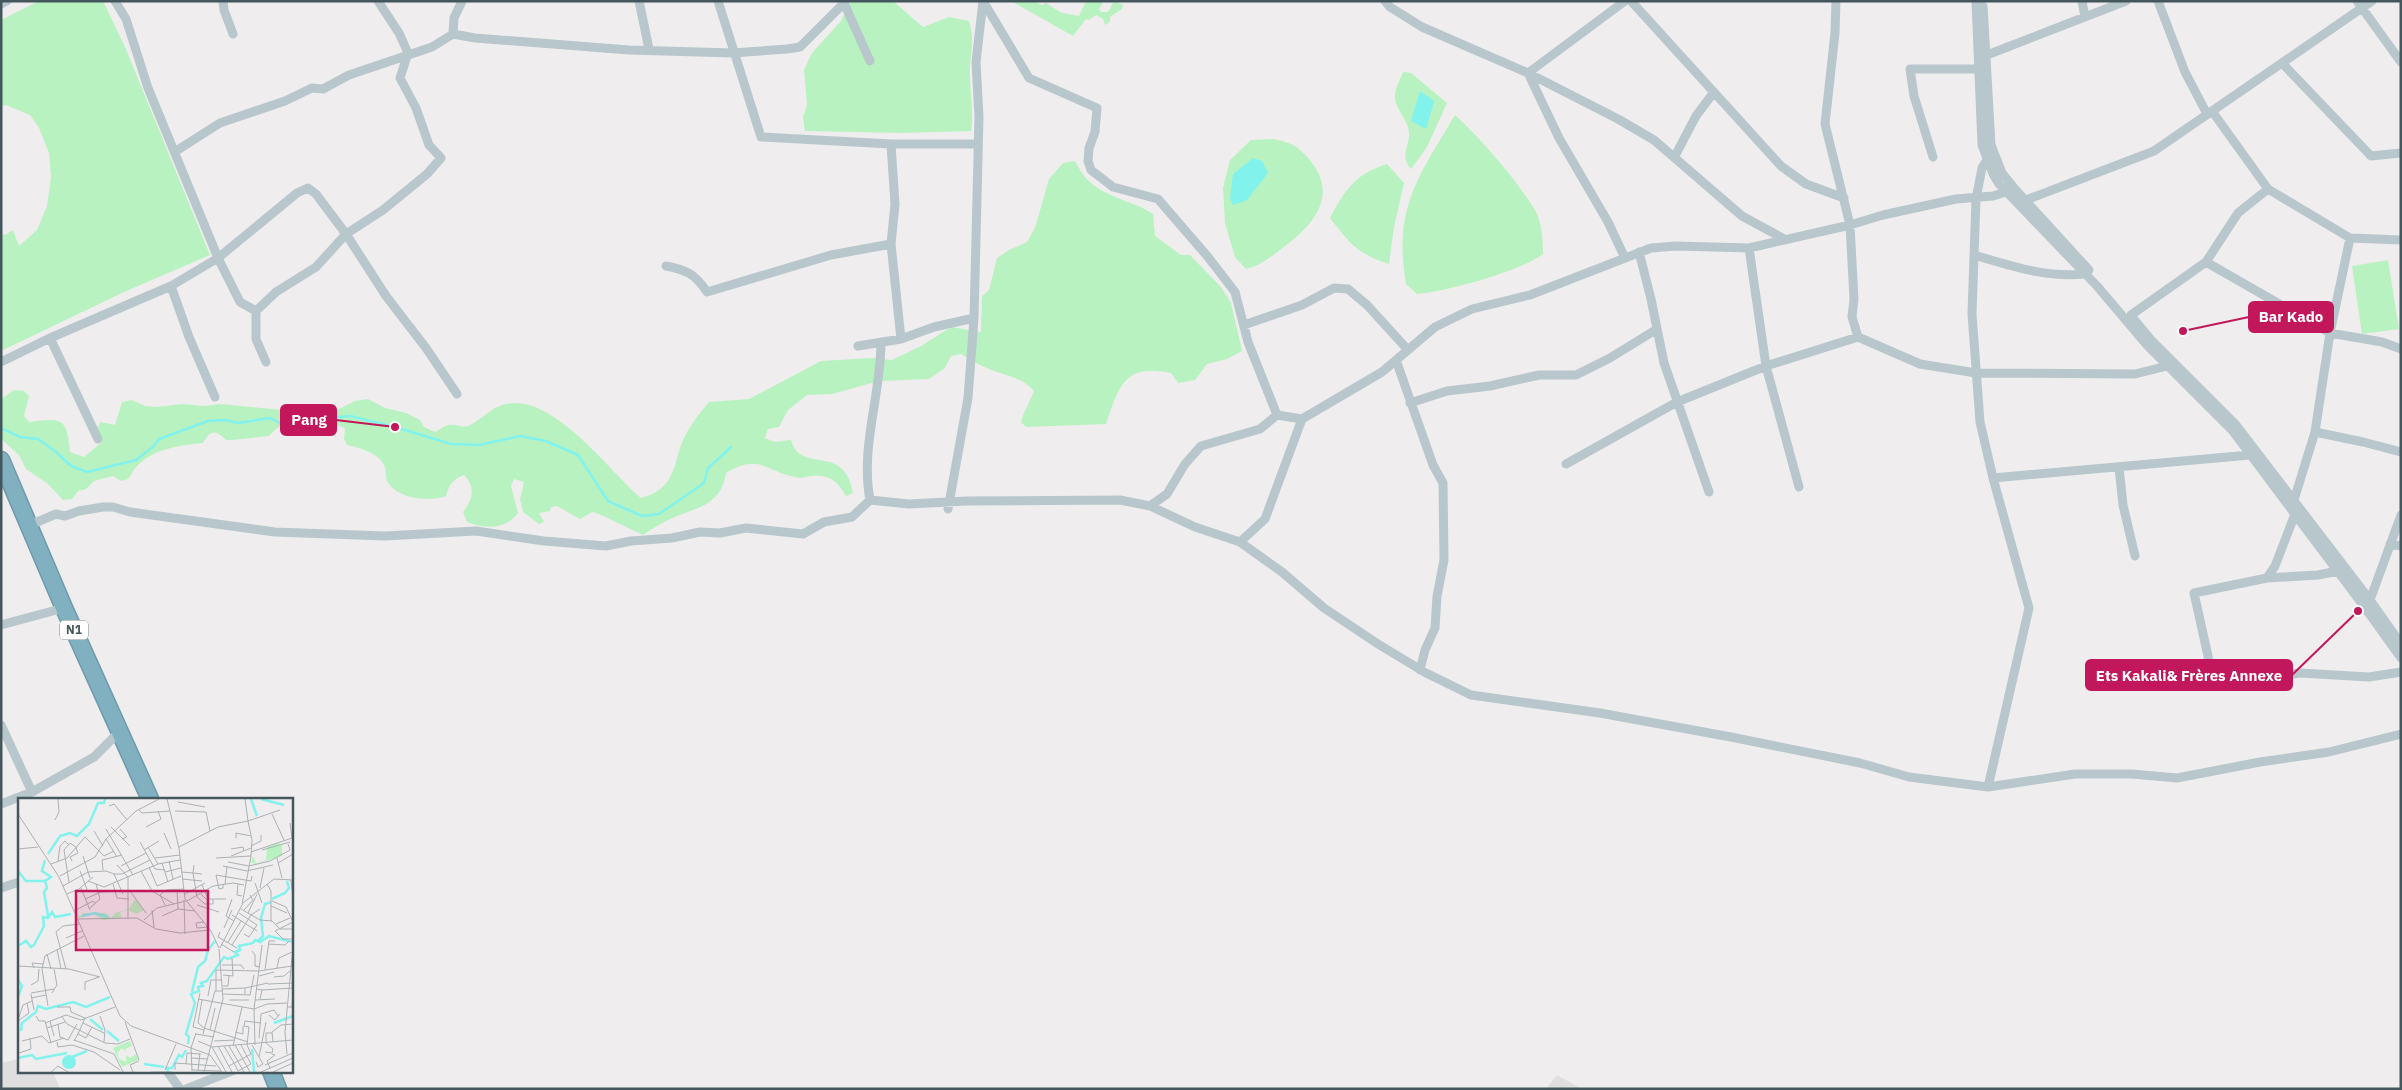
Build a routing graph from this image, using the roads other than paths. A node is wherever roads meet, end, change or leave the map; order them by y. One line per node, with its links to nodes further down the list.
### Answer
1 (7, 1): 20 (street)
2 (115, 1): 39 (street)
3 (223, 1): 23 (street)
4 (378, 1): 26 (street)
5 (462, 1): 24 (street)
6 (639, 1): 25 (street)
7 (718, 1): 27 (street)
8 (983, 1): 37 (street); 66 (street)
9 (1385, 1): 33 (street)
10 (1625, 1): 33 (street)
11 (1630, 1): 34 (street)
12 (1836, 1): 45 (street)
13 (1976, 1): 32 (street)
14 (1982, 1): 28 (street)
15 (2082, 1): 22 (street)
16 (2126, 1): 22 (street)
17 (2158, 1): 35 (street)
18 (2372, 1): 21 (street)
19 (844, 2): 27 (street); 29 (street)
20 (1, 4)
21 (2359, 5): 30 (street); 31 (street)
22 (2085, 17): 28 (street)
23 (233, 34)
24 (453, 34): 25 (street); 26 (street)
25 (649, 49): 27 (street)
26 (408, 53): 39 (street); 49 (street)
27 (733, 53): 36 (street)
28 (1987, 55): 44 (street)
29 (870, 61)
30 (2401, 62)
31 (2282, 63): 35 (street); 38 (street)
32 (1980, 69): 41 (street); 42 (street)
33 (1528, 73): 40 (street); 58 (street)
34 (1714, 92): 40 (street); 45 (street)
35 (2209, 112): 43 (street); 47 (street)
36 (891, 144): 37 (street); 53 (street)
37 (978, 144): 65 (street)
38 (2399, 151)
39 (176, 152): 57 (street)
40 (1675, 156): 51 (street)
41 (1933, 157)
42 (1987, 160): 44 (street); 46 (street)
43 (2268, 189): 50 (street); 59 (street)
44 (2011, 191): 46 (street); 47 (street); 61 (street)
45 (1844, 198): 48 (street)
46 (1976, 199): 48 (street); 56 (street)
47 (2026, 200): 64 (street)
48 (1850, 225): 51 (street); 69 (street)
49 (346, 234): 57 (street); 63 (street); 82 (street)
50 (2350, 238): 52 (street); 68 (street)
51 (1786, 240): 54 (street)
52 (2401, 240)
53 (891, 244): 60 (street); 71 (street)
54 (1749, 248): 55 (street); 79 (street)
55 (1639, 252): 58 (street); 67 (street)
56 (1974, 255): 61 (street); 81 (street)
57 (218, 258): 62 (street); 63 (street)
58 (1625, 258): 75 (street)
59 (2206, 262): 64 (street); 68 (street)
60 (666, 266)
61 (2085, 274): 80 (street)
62 (170, 286): 70 (street); 83 (street)
63 (256, 311): 78 (street)
64 (2130, 315): 99 (street)
65 (974, 318): 71 (street); 100 (street)
66 (1244, 325): 75 (street); 86 (street)
67 (1657, 329): 84 (street); 85 (street)
68 (2330, 333): 74 (street); 88 (street)
69 (1858, 336): 79 (street); 81 (street)
70 (50, 338): 77 (street); 89 (street)
71 (901, 339): 72 (street)
72 (881, 342): 73 (street); 98 (street)
73 (858, 346)
74 (2401, 348)
75 (1408, 350): 76 (street)
76 (1396, 360): 85 (street); 87 (street)
77 (1, 362)
78 (266, 362)
79 (1766, 366): 84 (street); 96 (street)
80 (2168, 366): 81 (street); 91 (street)
81 (1976, 373): 95 (street)
82 (457, 394)
83 (216, 397)
84 (1677, 402): 93 (street); 97 (street)
85 (1410, 403): 116 (street)
86 (1278, 415): 87 (street); 101 (street)
87 (1302, 419): 105 (street)
88 (2315, 432): 90 (street); 99 (street)
89 (98, 439)
90 (2401, 452)
91 (2250, 454): 94 (street); 102 (street)
92 (1, 460): 104 (highway, N1)
93 (1566, 464)
94 (2119, 467): 95 (street); 108 (street)
95 (1993, 478): 121 (street)
96 (1799, 487)
97 (1709, 492)
98 (870, 500): 100 (street); 104 (street)
99 (2294, 500): 111 (street)
100 (948, 505): 101 (street)
101 (1150, 506): 105 (street)
102 (2295, 514): 109 (street); 110 (street)
103 (2401, 515): 106 (street)
104 (30, 525): 112 (highway, N1)
105 (1240, 542): 116 (street)
106 (2390, 544): 107 (street); 111 (street)
107 (2401, 546)
108 (2135, 556)
109 (2338, 570): 110 (street); 115 (street)
110 (2267, 578): 117 (street)
111 (2370, 600): 114 (street)
112 (64, 608): 113 (street); 119 (highway, N1)
113 (1, 625)
114 (2400, 642)
115 (2401, 658)
116 (1420, 670): 121 (street)
117 (2401, 672)
118 (1, 726): 122 (street)
119 (119, 732): 122 (street); 123 (highway, N1)
120 (2401, 734): 121 (street)
121 (1988, 787)
122 (32, 792): 124 (street)
123 (150, 798)
124 (1, 804)
125 (18, 882): 126 (street)
126 (1, 888)
127 (168, 1072): 130 (street)
128 (229, 1072): 131 (street)
129 (271, 1072): 132 (highway)
130 (180, 1089)
131 (186, 1089)
132 (278, 1089)

